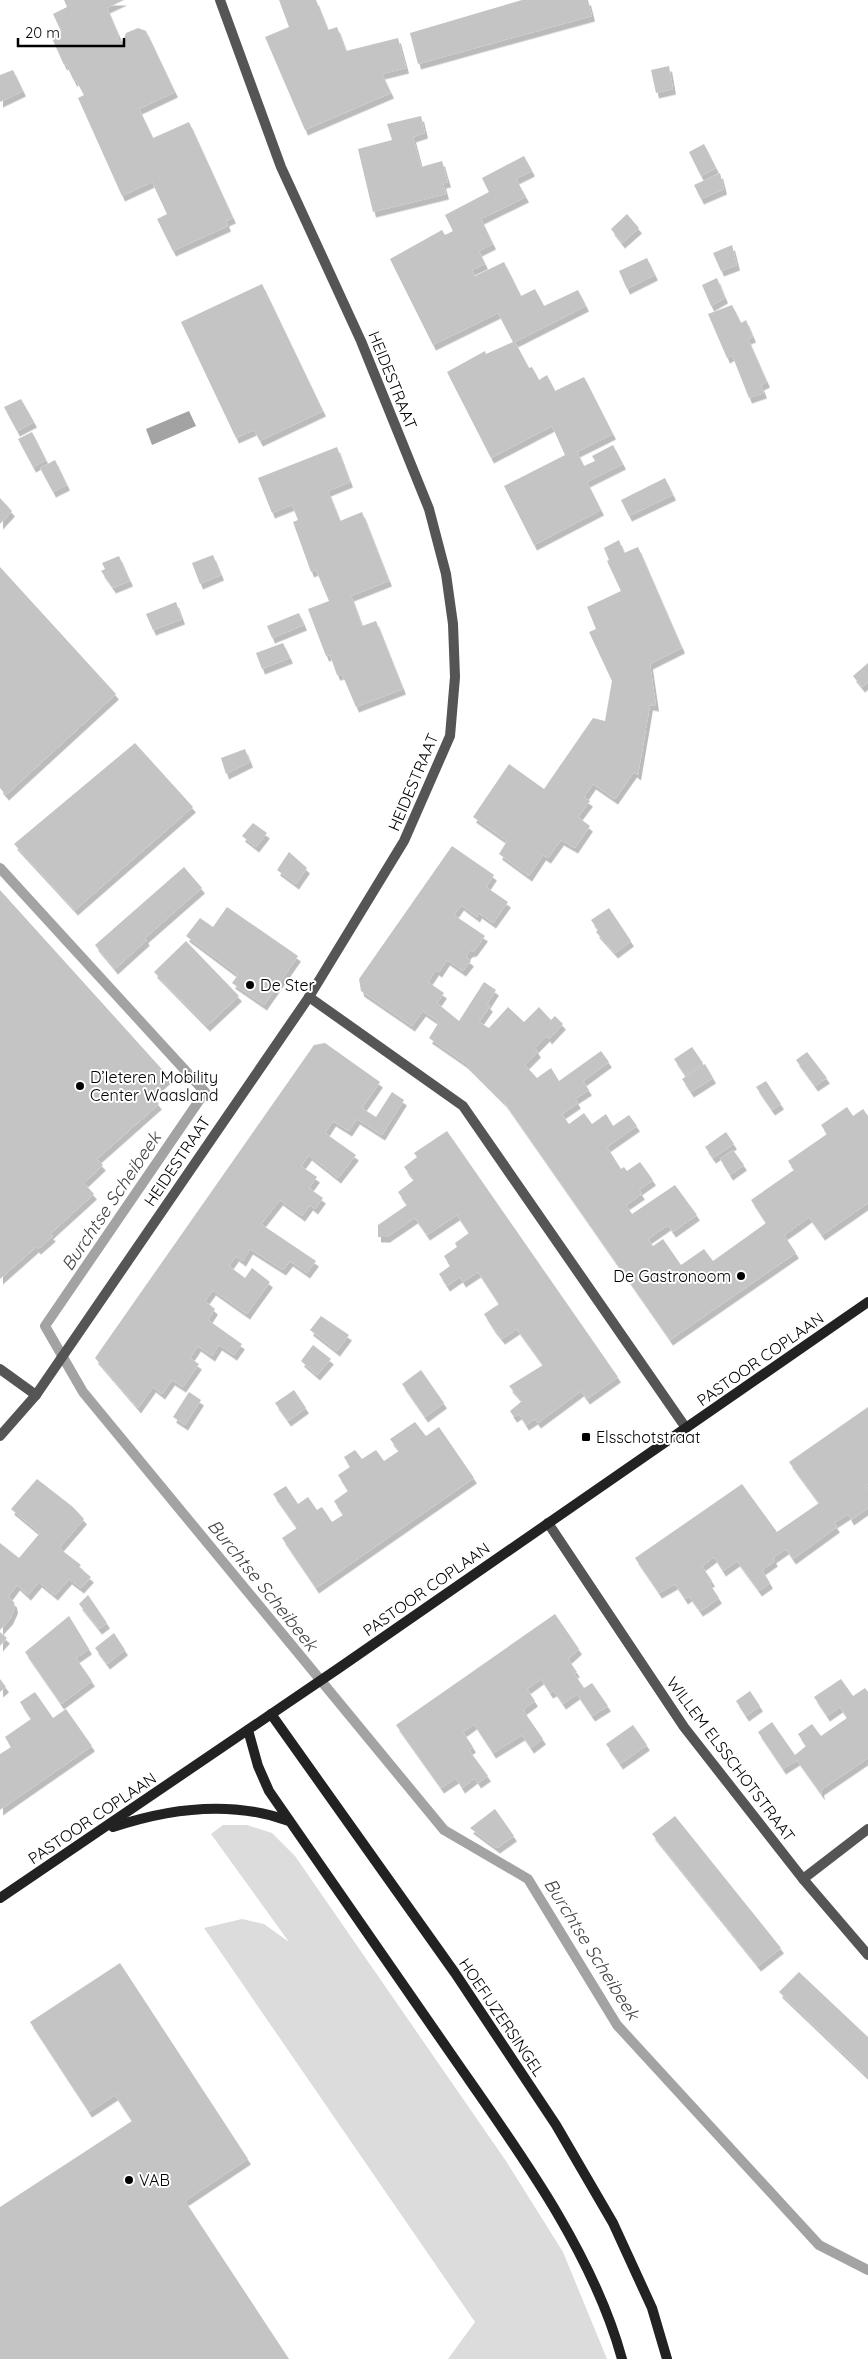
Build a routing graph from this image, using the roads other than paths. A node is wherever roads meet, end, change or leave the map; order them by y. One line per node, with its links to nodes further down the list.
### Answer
1 (220, 0): 2 (street, HEIDESTRAAT)
2 (308, 997): 5 (street, HEIDESTRAAT); 6 (street)
3 (868, 1302): 6 (street, PASTOOR COPLAAN)
4 (0, 1369): 5 (street)
5 (36, 1395): 7 (street, HEIDESTRAAT)
6 (686, 1428): 8 (street, PASTOOR COPLAAN)
7 (0, 1436)
8 (548, 1523): 9 (street, PASTOOR COPLAAN); 14 (street, WILLEM ELSSCHOTSTRAAT)
9 (271, 1714): 10 (street, PASTOOR COPLAAN); 18 (street, HOEFIJZERSINGEL)
10 (248, 1730): 11 (street); 13 (street, PASTOOR COPLAAN)
11 (290, 1821): 13 (street); 17 (street)
12 (868, 1829): 14 (street)
13 (100, 1831): 15 (street, PASTOOR COPLAAN)
14 (803, 1879): 16 (street, WILLEM ELSSCHOTSTRAAT)
15 (0, 1898)
16 (868, 1955)
17 (622, 2359)
18 (667, 2359)

